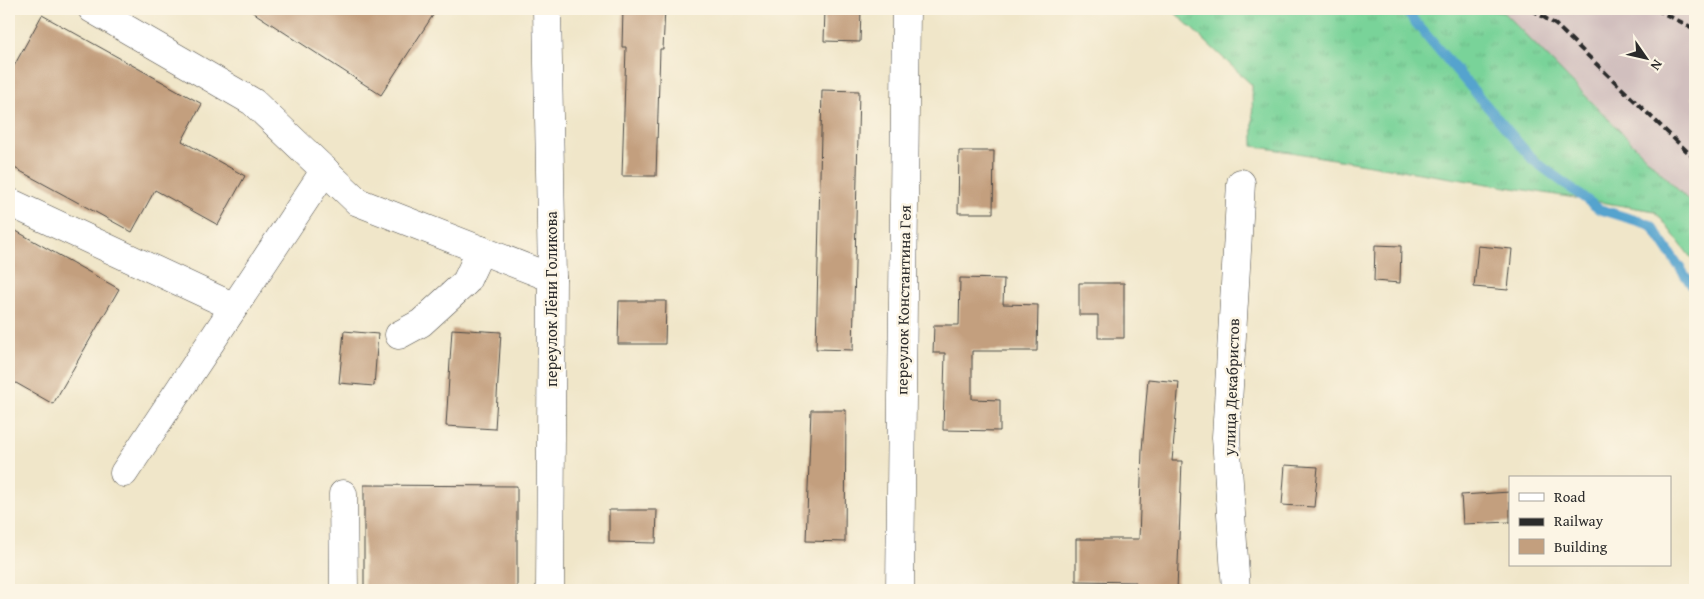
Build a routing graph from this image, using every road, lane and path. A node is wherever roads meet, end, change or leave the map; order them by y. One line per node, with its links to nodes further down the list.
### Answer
1 (92, 9): 4 (street)
2 (547, 9): 8 (street, переулок Лёни Голикова)
3 (906, 9): 15 (street, переулок Константина Гея)
4 (325, 170): 7 (street); 9 (street)
5 (1241, 184): 16 (street, улица Декабристов)
6 (9, 202): 9 (street)
7 (481, 250): 8 (street); 10 (street)
8 (552, 278): 14 (street, переулок Лёни Голикова)
9 (234, 307): 11 (street)
10 (399, 335)
11 (124, 473)
12 (343, 494): 13 (street)
13 (344, 590)
14 (550, 590)
15 (900, 590)
16 (1236, 590)

